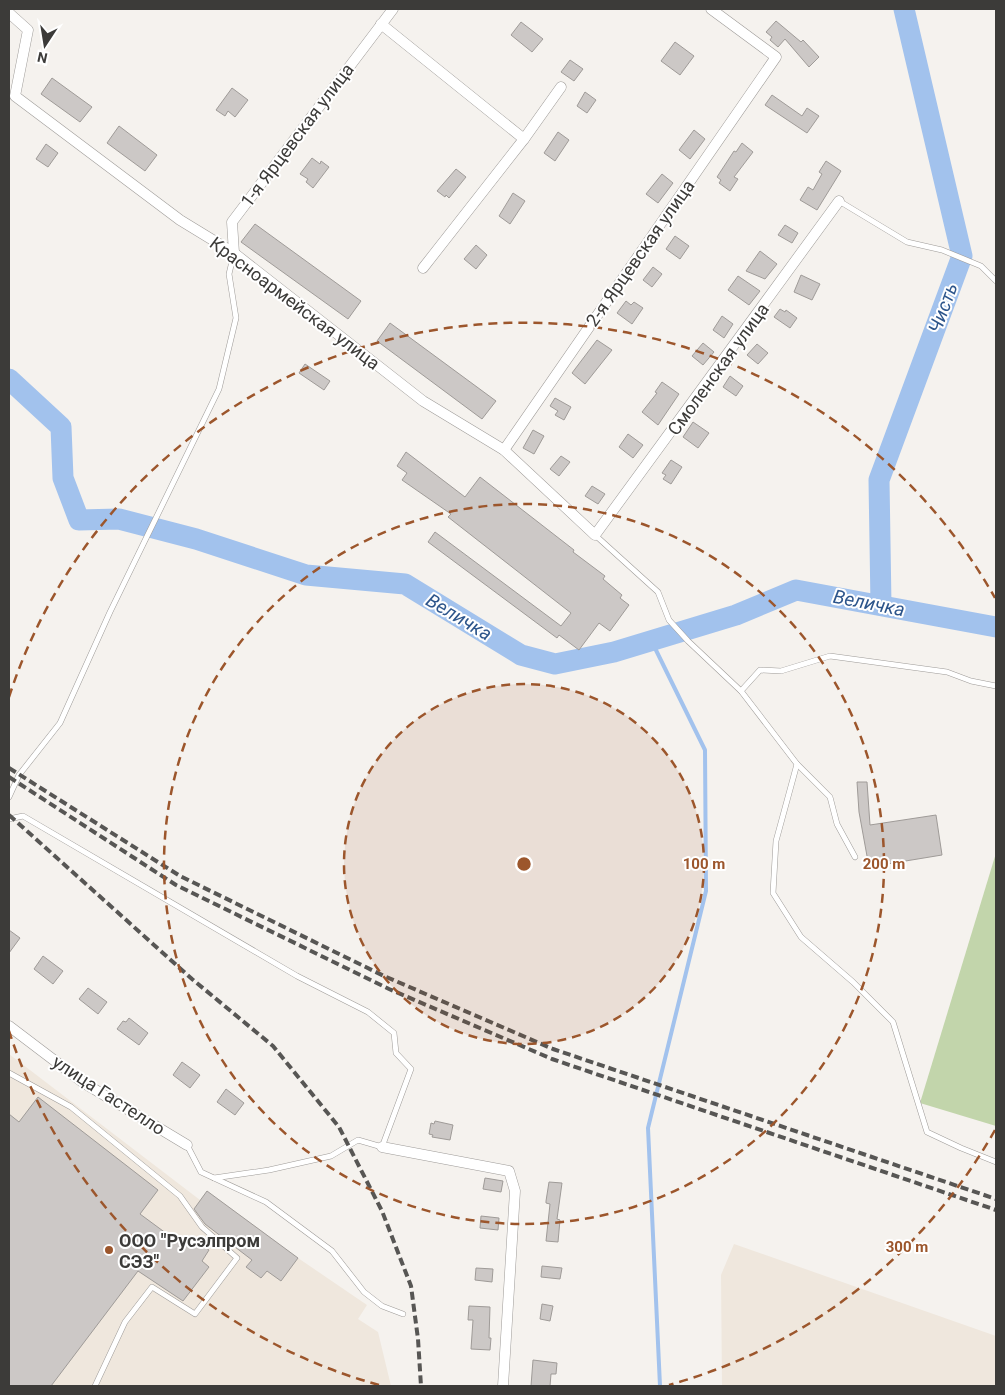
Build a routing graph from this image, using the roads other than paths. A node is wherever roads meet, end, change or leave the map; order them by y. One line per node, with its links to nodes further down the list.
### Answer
1 (393, 9): 4 (street, 1-я Ярцевская улица)
2 (711, 9): 11 (street, 2-я Ярцевская улица)
3 (9, 13): 8 (street, Красноармейская улица)
4 (382, 24): 6 (street); 8 (street, 1-я Ярцевская улица)
5 (561, 86): 6 (street)
6 (524, 139): 9 (street)
7 (839, 201): 10 (lane); 12 (street, Смоленская улица)
8 (234, 253): 11 (street, Красноармейская улица); 16 (lane)
9 (423, 268)
10 (996, 281)
11 (504, 450): 12 (street, Красноармейская улица)
12 (595, 536): 14 (lane)
13 (996, 686): 14 (lane)
14 (741, 691): 15 (lane)
15 (797, 764): 18 (lane); 23 (lane)
16 (9, 797)
17 (9, 819): 22 (lane)
18 (855, 857)
19 (9, 1026): 21 (street, улица Гастелло)
20 (9, 1073): 26 (lane)
21 (186, 1145): 24 (lane)
22 (382, 1147): 24 (lane); 27 (street)
23 (996, 1162)
24 (214, 1178): 25 (lane)
25 (403, 1314)
26 (95, 1386)
27 (502, 1386)

